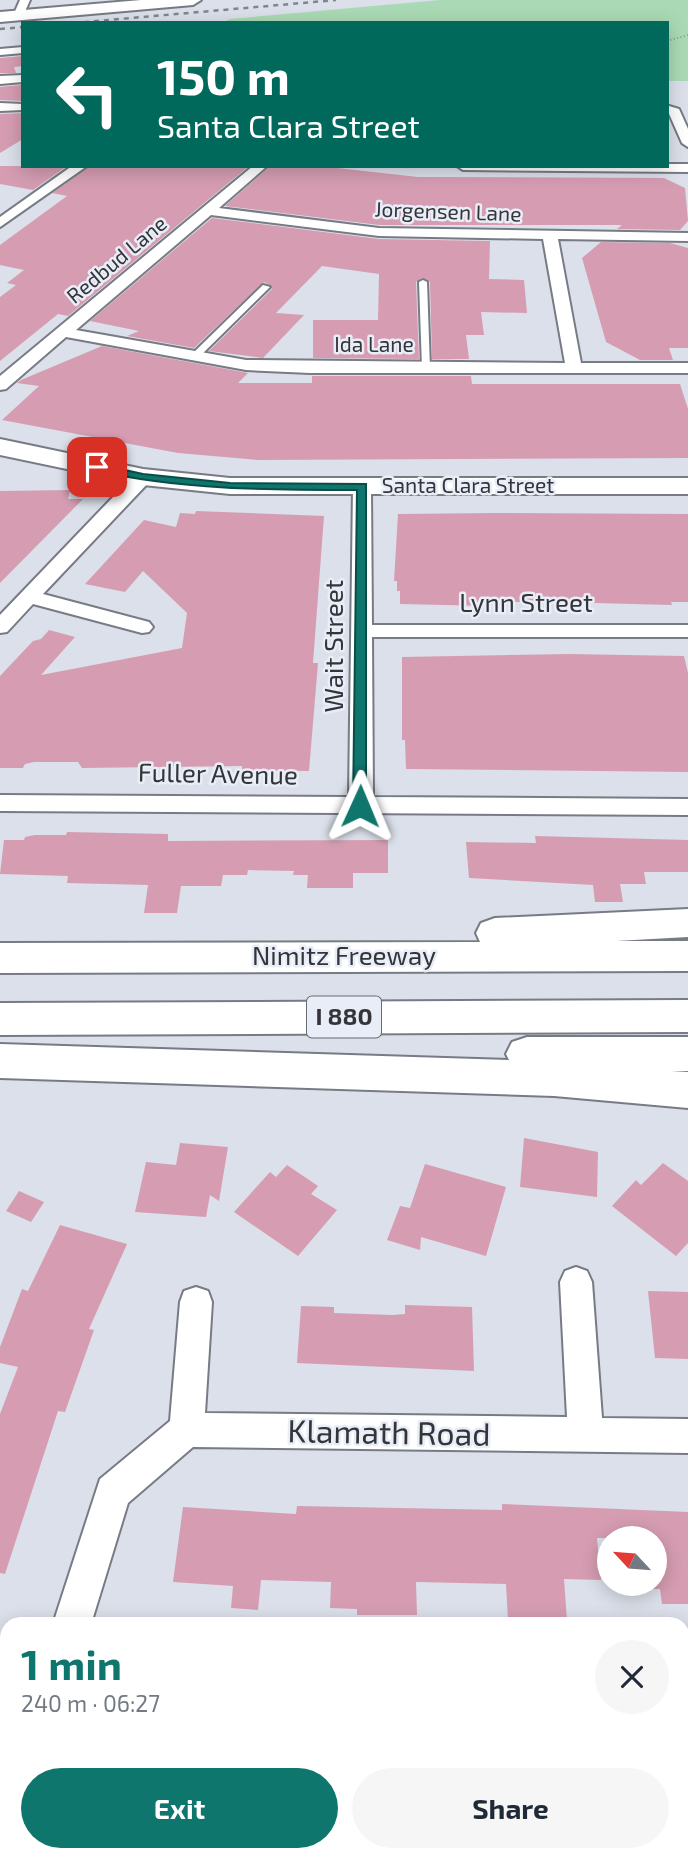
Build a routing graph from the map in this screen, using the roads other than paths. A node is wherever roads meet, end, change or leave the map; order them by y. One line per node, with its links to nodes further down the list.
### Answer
1 (25, 0): 3 (street)
2 (193, 0): 3 (main road)
3 (18, 16): 4 (main road)
4 (0, 17)
5 (21, 50): 6 (street)
6 (0, 52)
7 (21, 78): 8 (street)
8 (0, 80)
9 (0, 107): 10 (street)
10 (21, 107)
11 (670, 109): 12 (street); 13 (street)
12 (688, 109)
13 (688, 143)
14 (78, 168): 19 (street)
15 (259, 168): 20 (street, Redbud Lane)
16 (669, 168): 17 (street)
17 (688, 168)
18 (8, 197): 19 (street)
19 (32, 201): 21 (street)
20 (209, 211): 22 (street, Jorgensen Lane); 26 (street, Redbud Lane)
21 (0, 223)
22 (550, 236): 23 (street, Jorgensen Lane); 29 (street)
23 (688, 237)
24 (424, 282): 28 (lane)
25 (266, 286): 27 (lane)
26 (63, 332): 27 (street, Ida Lane); 31 (street, Redbud Lane)
27 (194, 357): 28 (street, Ida Lane)
28 (426, 368): 29 (street, Ida Lane)
29 (574, 368): 30 (street, Ida Lane)
30 (688, 368)
31 (0, 385)
32 (0, 447): 33 (main road, Santa Clara Street)
33 (143, 477): 34 (main road, Santa Clara Street); 36 (street)
34 (362, 486): 35 (main road, Santa Clara Street); 39 (street, Wait Street)
35 (688, 486)
36 (29, 597): 37 (street); 38 (street)
37 (0, 627)
38 (142, 627)
39 (363, 631): 40 (street, Lynn Street); 42 (street, Wait Street)
40 (688, 631)
41 (0, 803): 42 (street, Fuller Avenue)
42 (360, 806): 43 (street, Fuller Avenue)
43 (688, 807)
44 (688, 923): 45 (main road)
45 (419, 956): 46 (main road, Nimitz Freeway); 47 (main road, Nimitz Freeway)
46 (688, 956)
47 (0, 958)
48 (688, 1016): 49 (main road, I 880)
49 (0, 1019)
50 (688, 1054): 51 (main road, I 880)
51 (0, 1059): 52 (main road)
52 (688, 1090)
53 (576, 1282): 56 (street)
54 (197, 1302): 55 (street)
55 (187, 1430): 56 (street, Klamath Road); 58 (street)
56 (586, 1436): 57 (street, Klamath Road)
57 (688, 1436)
58 (74, 1617)

